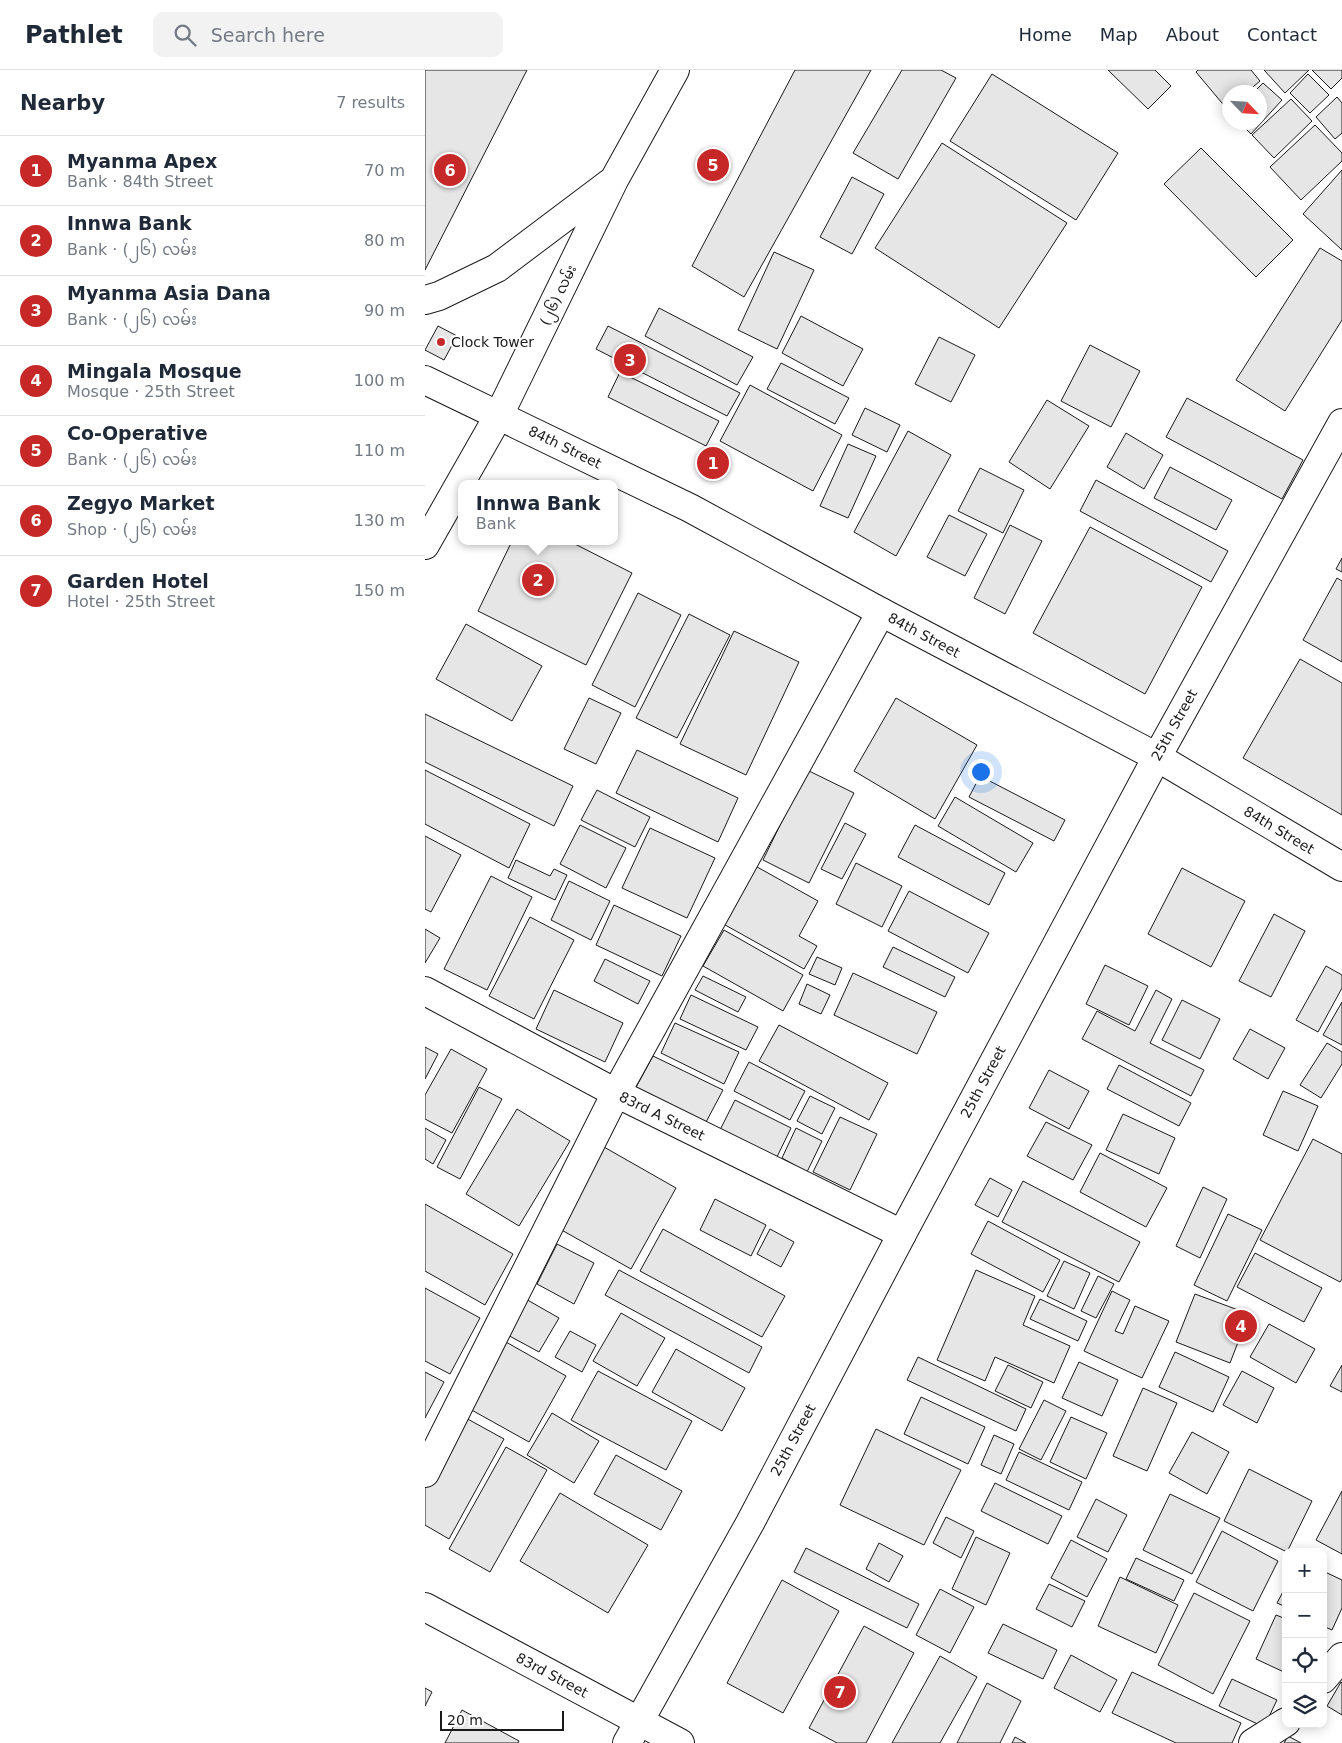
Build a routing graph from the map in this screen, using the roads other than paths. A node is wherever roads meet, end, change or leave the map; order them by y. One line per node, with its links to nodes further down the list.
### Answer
1 (675, 70): 2 (street, (၂၆) လမ်း)
2 (614, 180): 3 (street); 5 (street, (၂၆) လမ်း)
3 (425, 300)
4 (425, 380): 5 (street)
5 (499, 415): 7 (street, (၂၆) လမ်း); 10 (street, 84th Street)
6 (1342, 423): 11 (street, 25th Street)
7 (462, 480)
8 (458, 487): 9 (street, (၂၆) လမ်း)
9 (425, 545)
10 (881, 612): 11 (street, 84th Street); 14 (street)
11 (1157, 757): 12 (street, 84th Street); 15 (street, 25th Street)
12 (1342, 867)
13 (425, 991): 14 (street, 83rd A Street)
14 (616, 1093): 15 (street, 83rd A Street); 16 (street)
15 (902, 1234): 21 (street, 25th Street)
16 (425, 1472)
17 (425, 1607): 21 (street, 83rd Street)
18 (1342, 1657): 19 (street)
19 (1327, 1674)
20 (1282, 1727): 23 (street)
21 (633, 1732): 22 (street, 83rd Street)
22 (680, 1743)
23 (1253, 1743)

